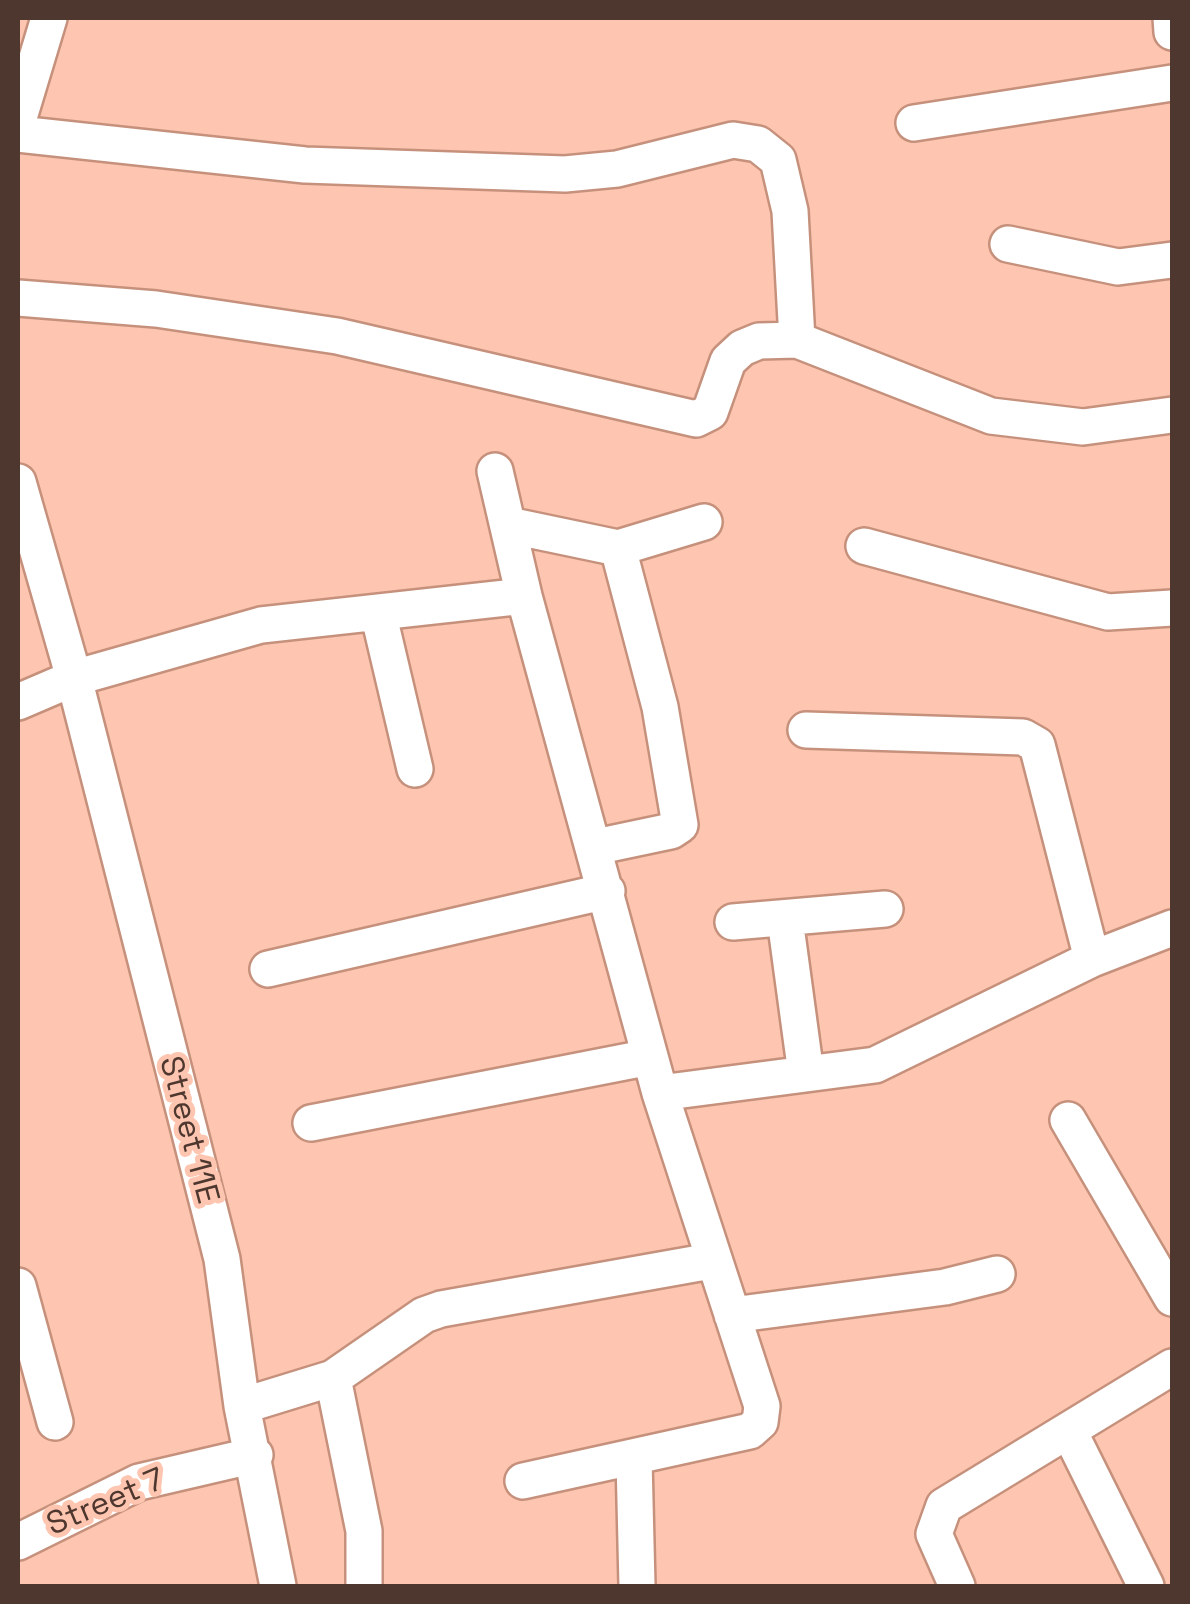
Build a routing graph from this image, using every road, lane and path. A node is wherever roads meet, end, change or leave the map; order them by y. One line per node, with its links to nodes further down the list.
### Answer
1 (49, 18): 5 (street)
2 (1171, 18): 3 (street)
3 (1172, 32)
4 (1172, 82): 6 (street)
5 (18, 121)
6 (914, 123)
7 (18, 134): 11 (street)
8 (1008, 244): 9 (street)
9 (1172, 260)
10 (18, 298): 11 (street)
11 (797, 340): 12 (street)
12 (1172, 414)
13 (495, 470): 16 (street)
14 (18, 482): 22 (street, Street 11E)
15 (704, 522): 18 (street)
16 (508, 525): 18 (street); 19 (street)
17 (864, 546): 20 (street)
18 (618, 548): 26 (street)
19 (524, 596): 21 (street); 26 (street)
20 (1172, 608)
21 (378, 612): 22 (street); 25 (street)
22 (74, 678): 23 (street); 46 (street, Street 11E)
23 (18, 702)
24 (806, 730): 32 (street)
25 (416, 769)
26 (594, 847): 27 (street)
27 (607, 891): 33 (street); 34 (street)
28 (885, 909): 29 (street)
29 (785, 918): 30 (street); 35 (street)
30 (733, 922)
31 (1172, 928): 32 (street)
32 (1092, 959): 35 (street)
33 (268, 969)
34 (650, 1057): 36 (street); 38 (street)
35 (806, 1074): 36 (street)
36 (660, 1093): 39 (street)
37 (1068, 1120): 42 (street)
38 (310, 1123)
39 (711, 1261): 43 (street); 45 (street)
40 (996, 1274): 43 (street)
41 (18, 1286): 47 (street)
42 (1172, 1298)
43 (732, 1315): 50 (street)
44 (1172, 1366): 48 (street)
45 (333, 1378): 46 (street); 54 (street)
46 (242, 1406): 49 (street, Street 11E)
47 (55, 1422)
48 (1069, 1431): 56 (street); 57 (street)
49 (254, 1454): 52 (street, Street 7); 53 (street, Street 11E)
50 (634, 1459): 51 (street); 55 (street)
51 (523, 1482)
52 (18, 1542)
53 (278, 1586)
54 (364, 1586)
55 (638, 1586)
56 (957, 1586)
57 (1146, 1586)

